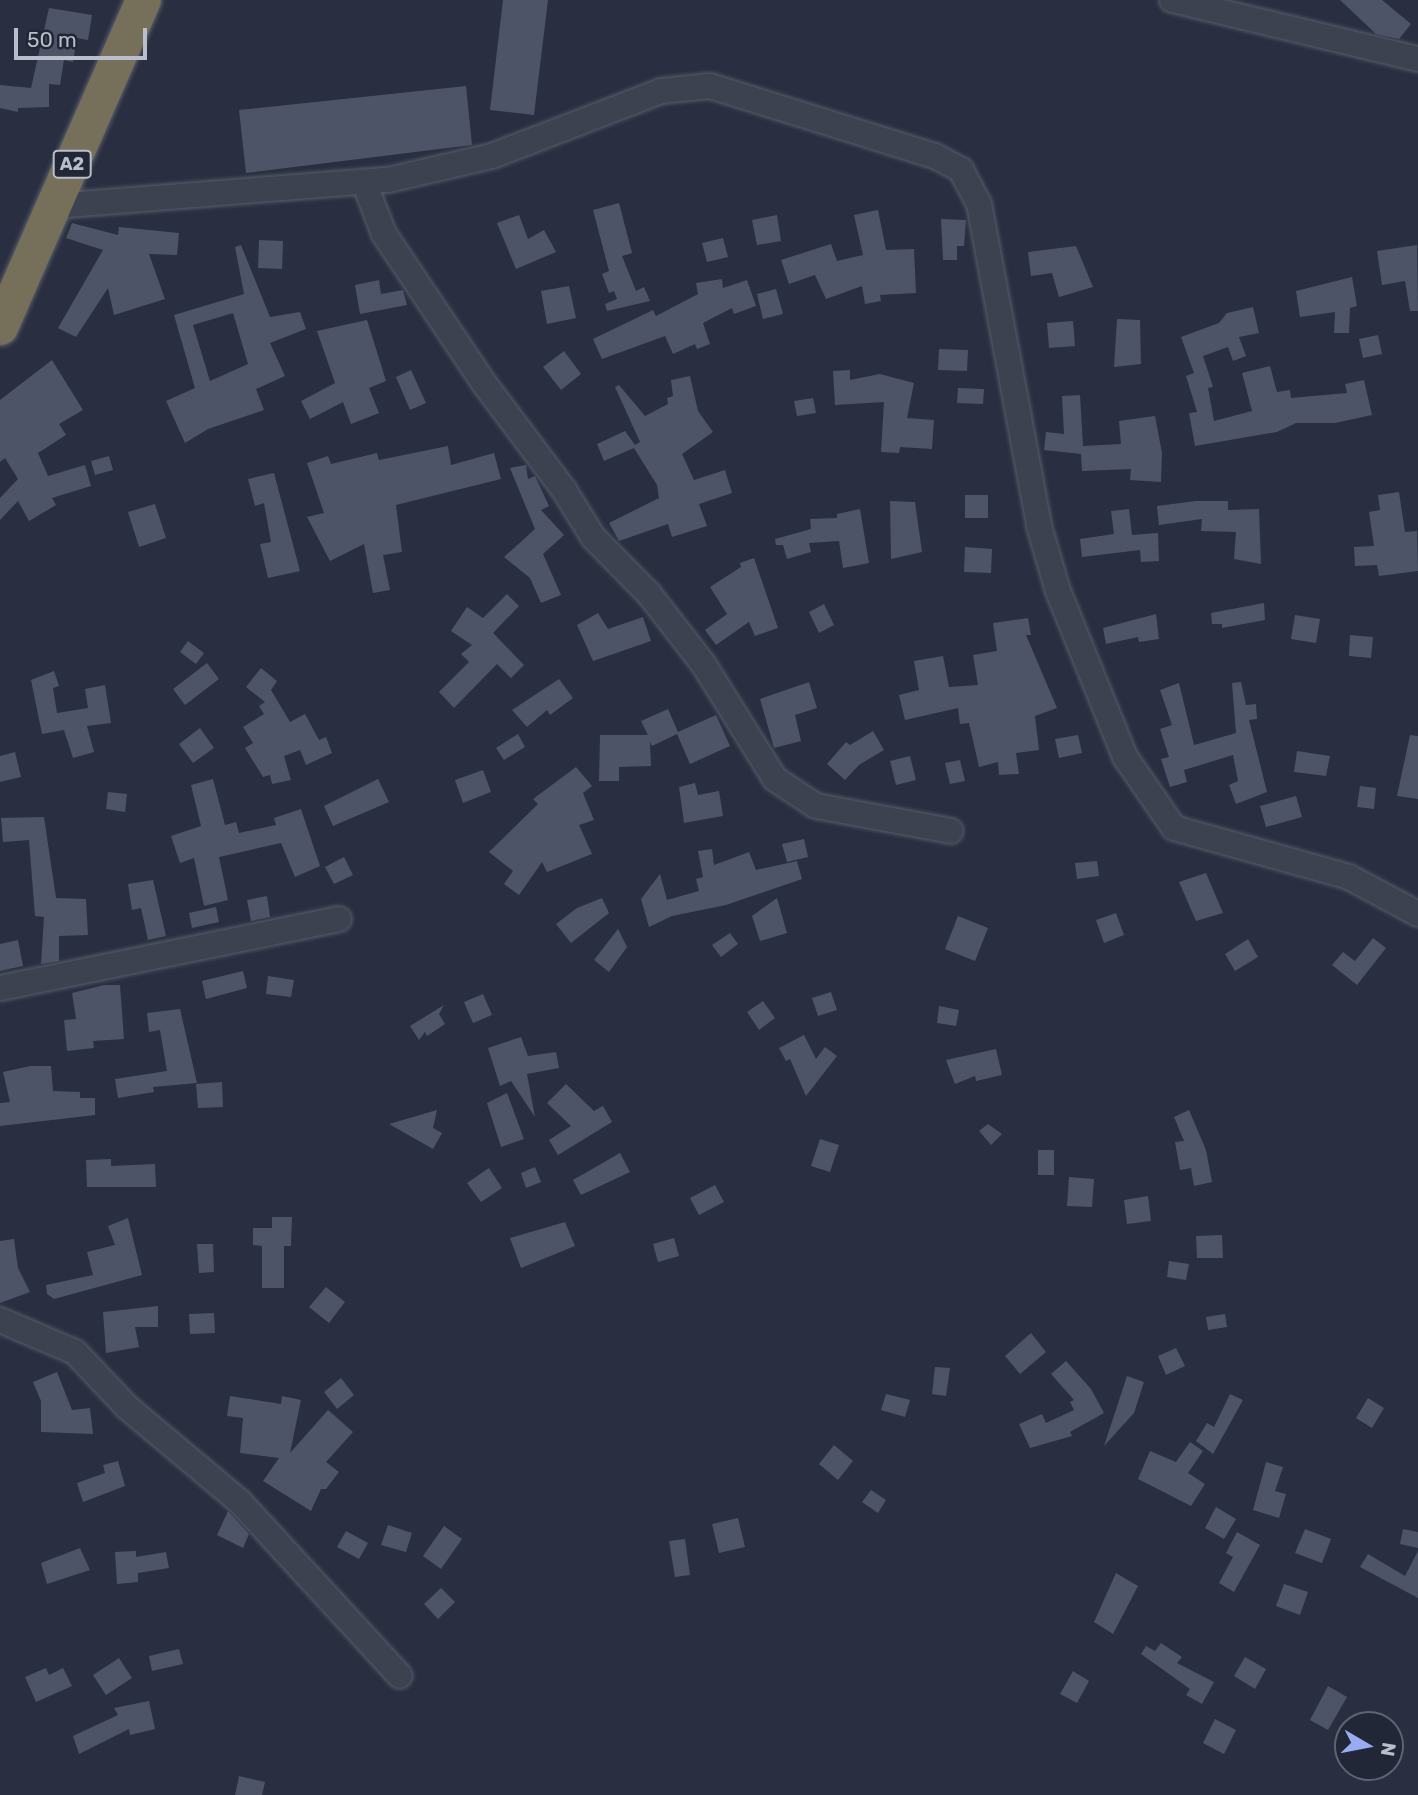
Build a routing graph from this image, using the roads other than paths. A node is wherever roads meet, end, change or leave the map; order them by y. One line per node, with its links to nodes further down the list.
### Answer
1 (143, 0): 5 (highway, A2)
2 (1172, 0): 3 (street)
3 (1418, 58)
4 (364, 182): 5 (street); 7 (street); 8 (street)
5 (54, 206): 6 (highway, A2)
6 (0, 327)
7 (951, 831)
8 (1418, 914)
9 (339, 919): 10 (street)
10 (0, 988)
11 (0, 1320): 12 (street)
12 (400, 1676)

